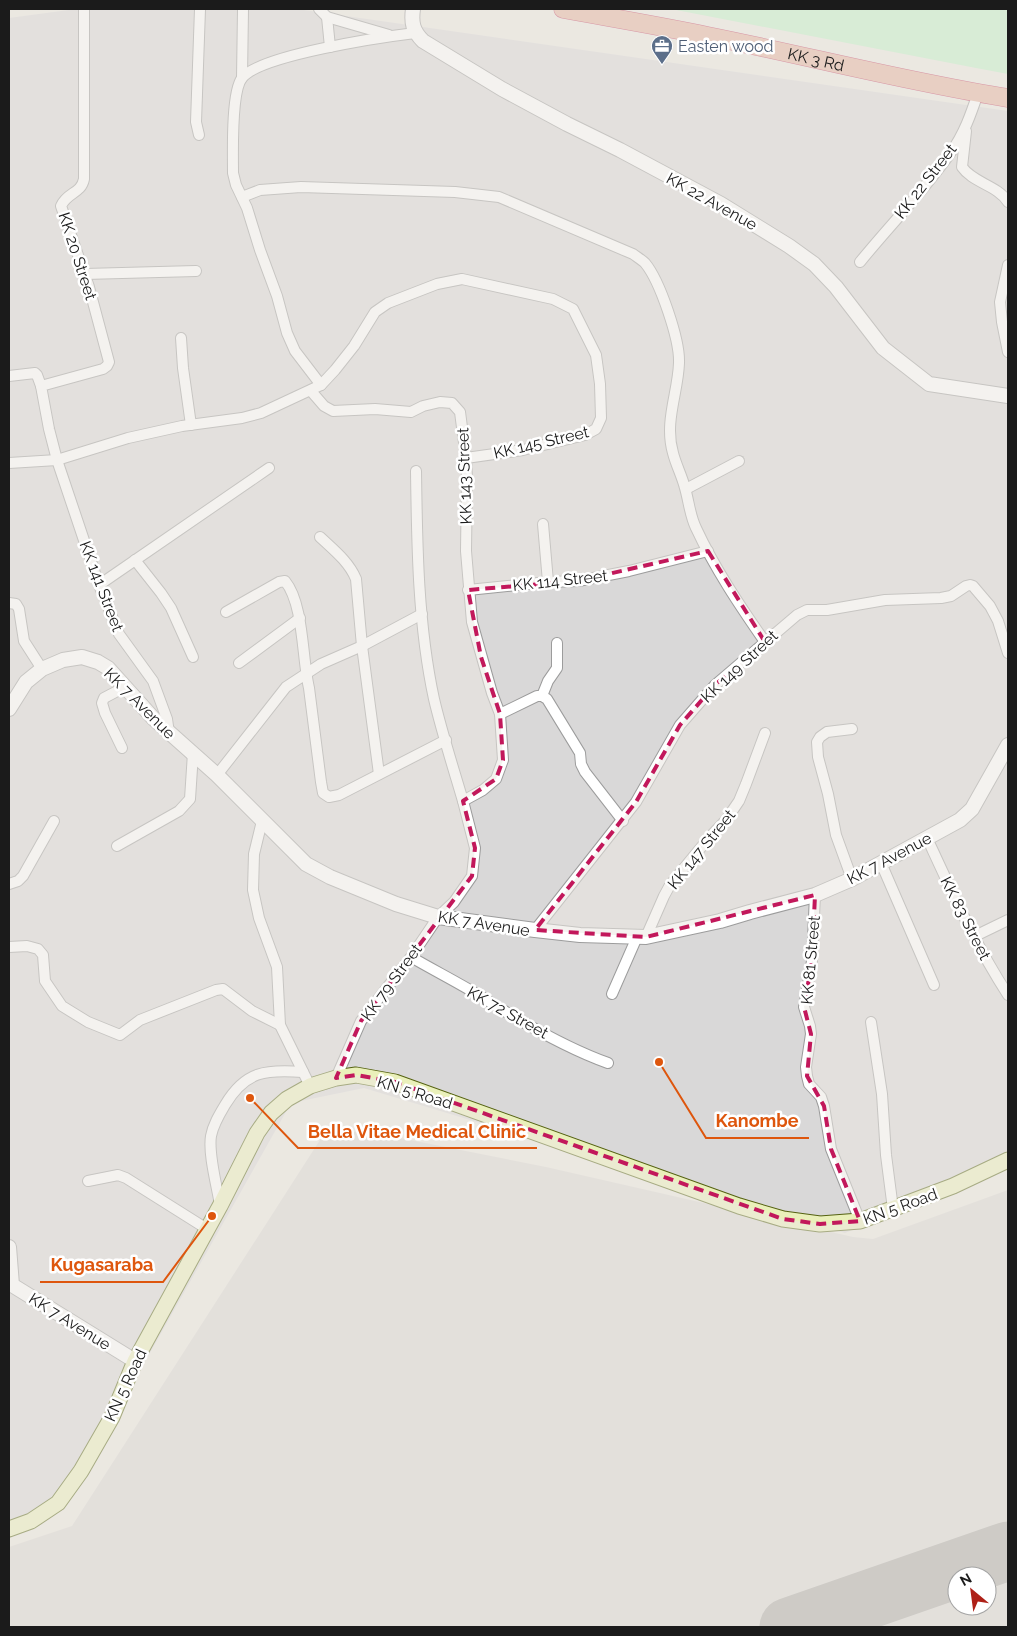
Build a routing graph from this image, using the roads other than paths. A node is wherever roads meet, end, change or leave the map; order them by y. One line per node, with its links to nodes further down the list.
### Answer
1 (84, 9): 21 (street, KK 20 Street)
2 (200, 9): 15 (street)
3 (243, 9): 11 (street)
4 (319, 9): 7 (street)
5 (413, 9): 8 (street)
6 (563, 9): 12 (highway, KK 3 Rd)
7 (327, 17): 9 (street); 10 (street)
8 (415, 33): 9 (street); 28 (street, KK 22 Avenue)
9 (393, 36): 10 (street)
10 (330, 47): 11 (street)
11 (242, 78): 16 (street)
12 (978, 93): 13 (highway, KK 3 Rd); 14 (street, KK 22 Street)
13 (1008, 98)
14 (968, 123): 17 (street); 18 (street, KK 22 Street)
15 (200, 135)
16 (242, 197): 25 (street); 38 (street)
17 (1008, 202)
18 (860, 262)
19 (1008, 265): 23 (street)
20 (196, 270): 21 (street)
21 (85, 274): 26 (street, KK 20 Street)
22 (181, 338): 29 (street)
23 (1008, 352)
24 (9, 376): 26 (street)
25 (321, 385): 27 (street, KK 145 Street); 30 (street, KK 145 Street)
26 (41, 386): 31 (street)
27 (311, 391): 29 (street); 30 (street, KK 143 Street)
28 (1008, 396)
29 (191, 425): 31 (street)
30 (466, 458): 45 (street, KK 143 Street)
31 (57, 460): 33 (street); 44 (street, KK 141 Street)
32 (739, 461): 38 (street)
33 (20, 462): 34 (street); 35 (street)
34 (9, 463)
35 (9, 467)
36 (269, 468): 42 (street)
37 (416, 471): 48 (street)
38 (686, 489): 41 (street)
39 (543, 524): 43 (street)
40 (320, 537): 52 (street)
41 (708, 551): 43 (street, KK 114 Street); 50 (street)
42 (135, 560): 44 (street); 54 (street)
43 (548, 582): 45 (street, KK 114 Street)
44 (99, 585): 63 (street, KK 141 Street)
45 (468, 590): 61 (street, KK 143 Street)
46 (9, 603): 56 (street)
47 (226, 612): 49 (street)
48 (422, 614): 52 (street); 65 (street)
49 (300, 618): 55 (street); 57 (street)
50 (765, 642): 53 (street, KK 149 Street); 73 (street, KK 149 Street)
51 (557, 643): 59 (street)
52 (362, 646): 57 (street); 69 (street)
53 (1008, 653)
54 (193, 657)
55 (238, 663)
56 (42, 669): 58 (street, KK 7 Avenue); 60 (street, KK 7 Avenue)
57 (305, 673): 69 (street); 70 (street)
58 (125, 687): 63 (street, KK 7 Avenue); 67 (street)
59 (542, 696): 61 (street); 73 (street)
60 (9, 708)
61 (500, 714): 71 (street, KK 143 Street)
62 (852, 729): 78 (street)
63 (169, 733): 68 (street, KK 7 Avenue)
64 (765, 733): 85 (street, KK 147 Street)
65 (446, 740): 69 (street); 71 (street)
66 (1008, 745): 75 (street, KK 7 Avenue)
67 (122, 748)
68 (192, 753): 70 (street, KK 7 Avenue); 76 (street)
69 (379, 774)
70 (216, 775): 72 (street, KK 7 Avenue)
71 (463, 801): 81 (street)
72 (262, 821): 81 (street, KK 7 Avenue); 92 (street)
73 (622, 821): 83 (street, KK 149 Street)
74 (54, 822): 79 (street)
75 (927, 838): 77 (street, KK 7 Avenue); 84 (street, KK 83 Street)
76 (117, 846)
77 (881, 863): 78 (street, KK 7 Avenue); 88 (street)
78 (852, 879): 80 (street, KK 7 Avenue)
79 (9, 884)
80 (816, 895): 85 (street, KK 7 Avenue); 101 (street, KK 81 Street)
81 (438, 917): 83 (street, KK 7 Avenue); 87 (street, KK 79 Street)
82 (1008, 920): 84 (street)
83 (534, 930): 85 (street, KK 7 Avenue)
84 (975, 936): 90 (street, KK 83 Street)
85 (641, 937): 89 (street)
86 (9, 947): 92 (street)
87 (411, 957): 93 (street, KK 72 Street); 95 (street, KK 79 Street)
88 (934, 984)
89 (612, 994)
90 (1008, 995)
91 (871, 1022): 100 (street)
92 (280, 1025): 94 (street)
93 (608, 1063)
94 (303, 1072): 96 (street); 99 (street)
95 (336, 1078): 96 (main road, KN 5 Road); 101 (main road, KN 5 Road)
96 (310, 1086): 99 (main road, KN 5 Road)
97 (1008, 1160): 100 (main road, KN 5 Road)
98 (88, 1181): 102 (street)
99 (220, 1206): 102 (main road, KN 5 Road)
100 (893, 1209): 101 (main road, KN 5 Road)
101 (860, 1221)
102 (207, 1229): 105 (main road, KN 5 Road)
103 (9, 1247): 104 (street, KK 7 Avenue)
104 (10, 1287): 105 (street, KK 7 Avenue)
105 (134, 1361): 106 (main road, KN 5 Road)
106 (9, 1529)

